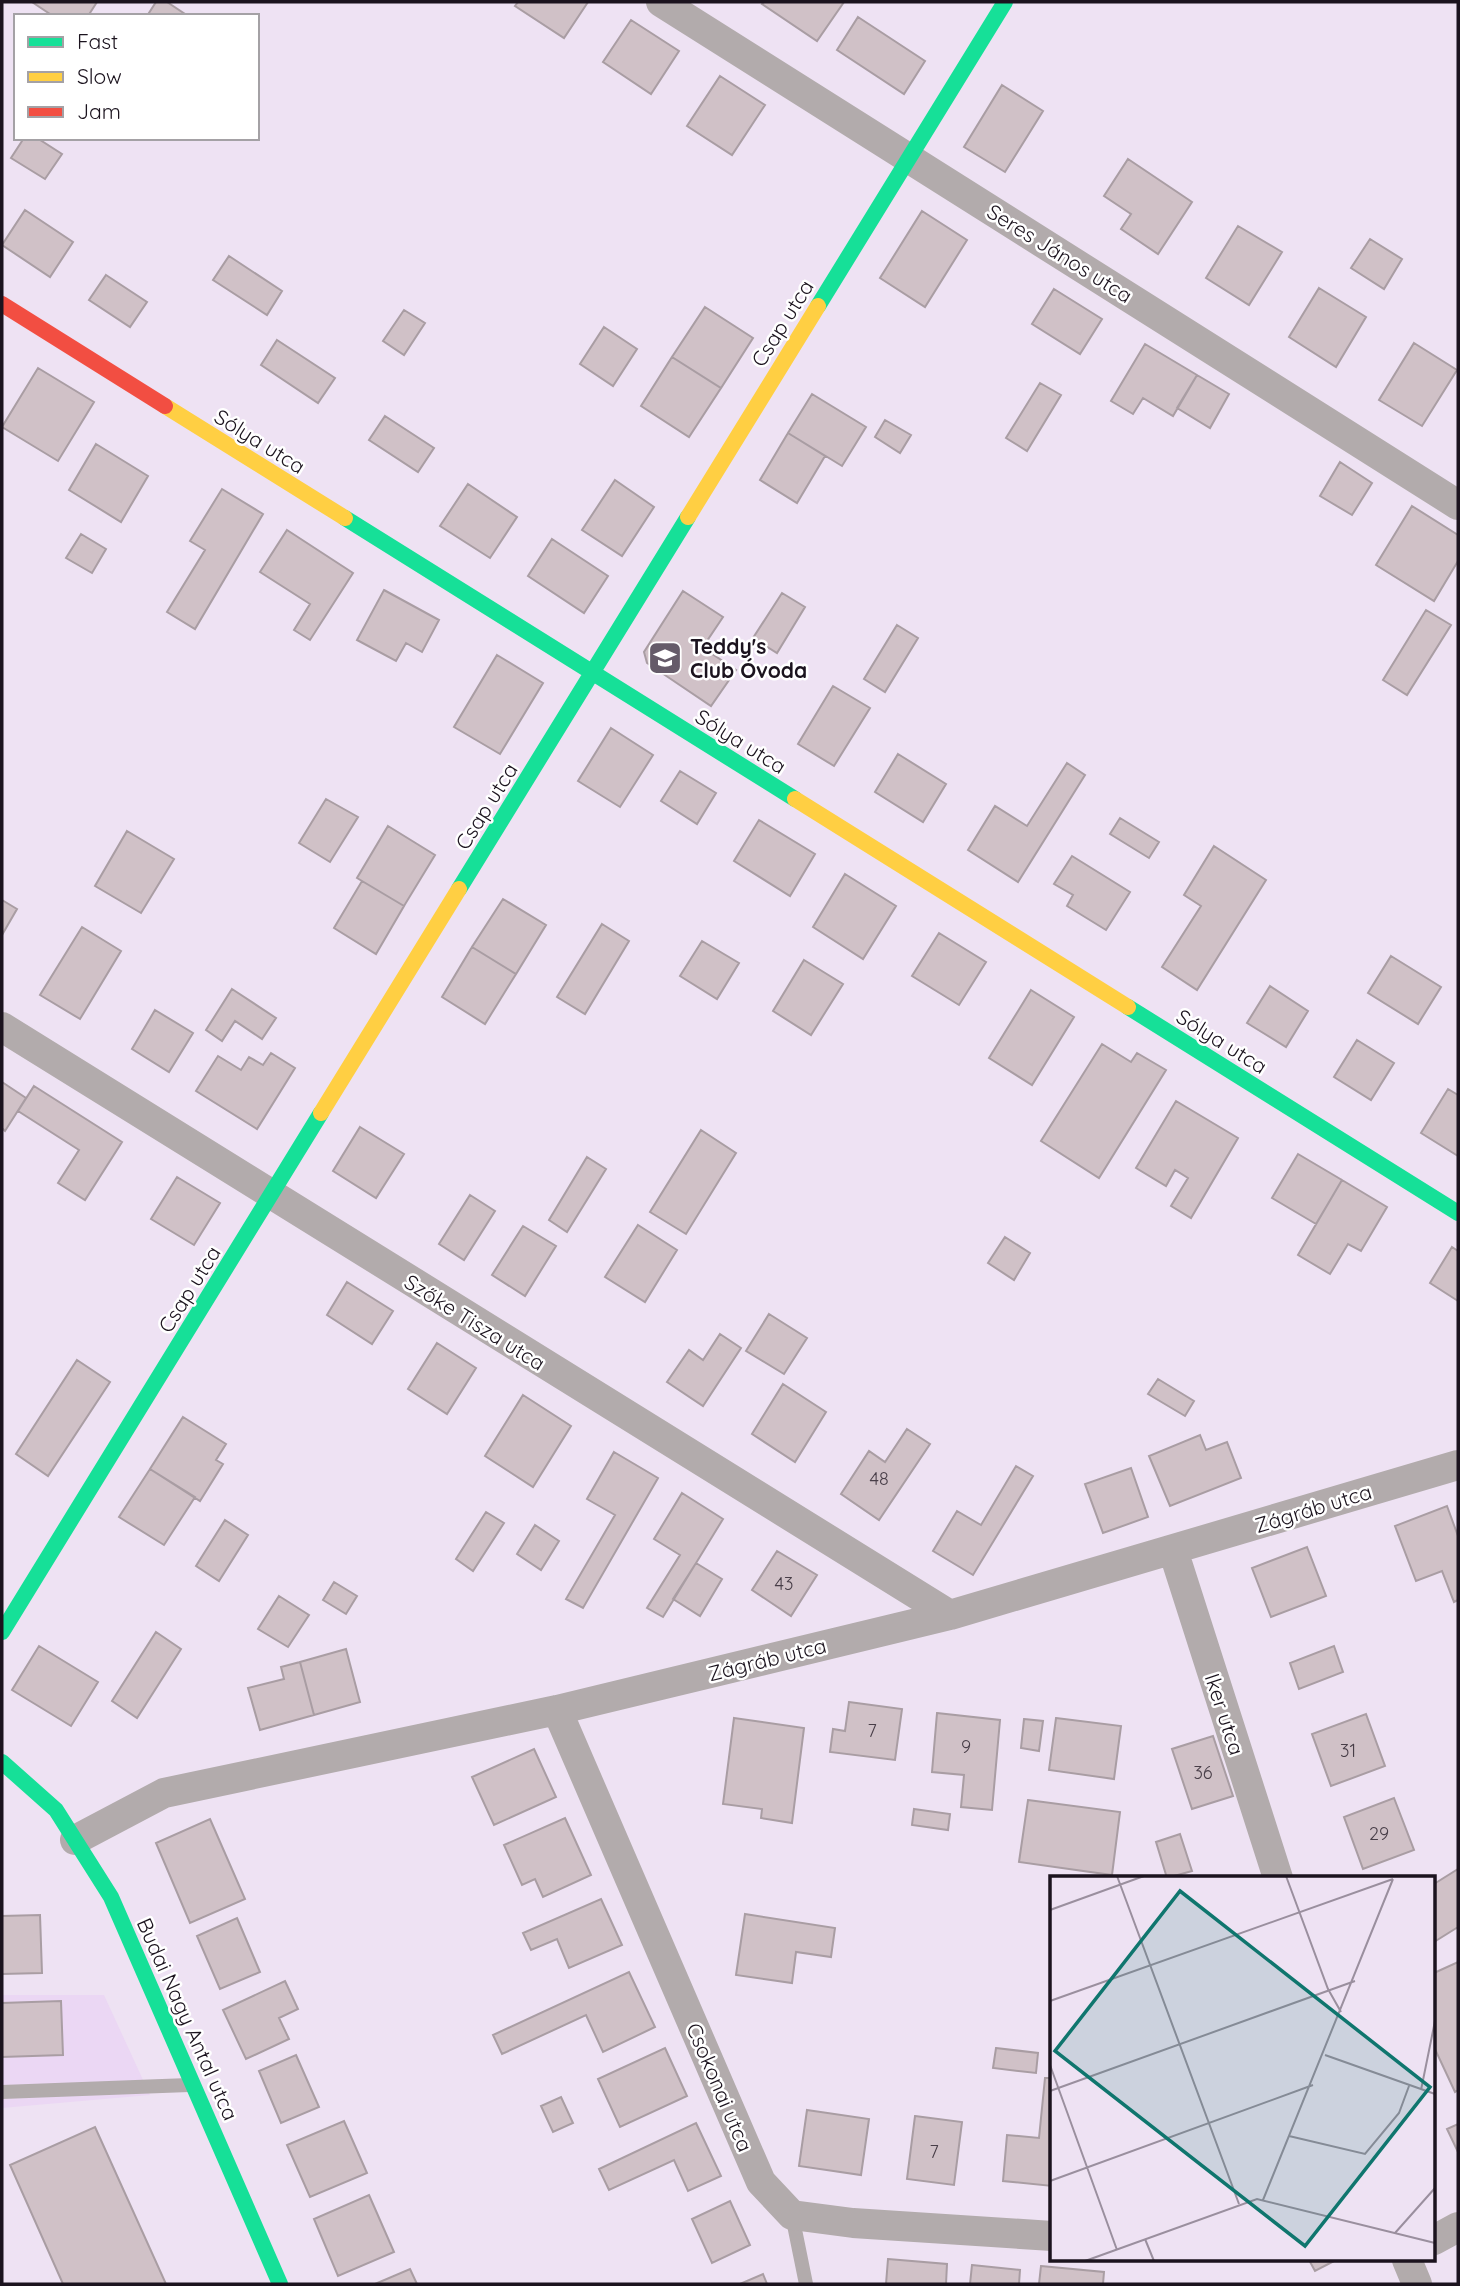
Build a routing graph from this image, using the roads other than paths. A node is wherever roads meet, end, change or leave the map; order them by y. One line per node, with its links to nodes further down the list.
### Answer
1 (661, 2): 3 (street, Seres János utca)
2 (1005, 2): 3 (street, Csap utca)
3 (908, 158): 5 (street, Seres János utca); 6 (street, Csap utca)
4 (2, 304): 6 (street, Sólya utca)
5 (1458, 505)
6 (592, 673): 8 (street, Csap utca); 9 (street, Sólya utca)
7 (2, 1027): 8 (street, Szőke Tisza utca)
8 (271, 1196): 12 (street, Szőke Tisza utca); 13 (street, Csap utca)
9 (1458, 1213)
10 (1458, 1465): 11 (street, Zágráb utca)
11 (1173, 1550): 12 (street, Zágráb utca); 17 (street, Iker utca)
12 (950, 1615): 14 (street, Zágráb utca)
13 (2, 1632)
14 (557, 1710): 16 (street, Zágráb utca); 20 (street, Csokonai utca)
15 (2, 1762): 16 (street, Budai Nagy Antal utca)
16 (75, 1840): 18 (street, Budai Nagy Antal utca)
17 (1277, 1876)
18 (194, 2085): 19 (lane); 25 (street, Budai Nagy Antal utca)
19 (2, 2092)
20 (792, 2215): 22 (street); 26 (lane)
21 (1458, 2227): 23 (street)
22 (1050, 2236)
23 (1436, 2239)
24 (1408, 2262): 27 (street)
25 (281, 2284)
26 (806, 2284)
27 (1417, 2284)

